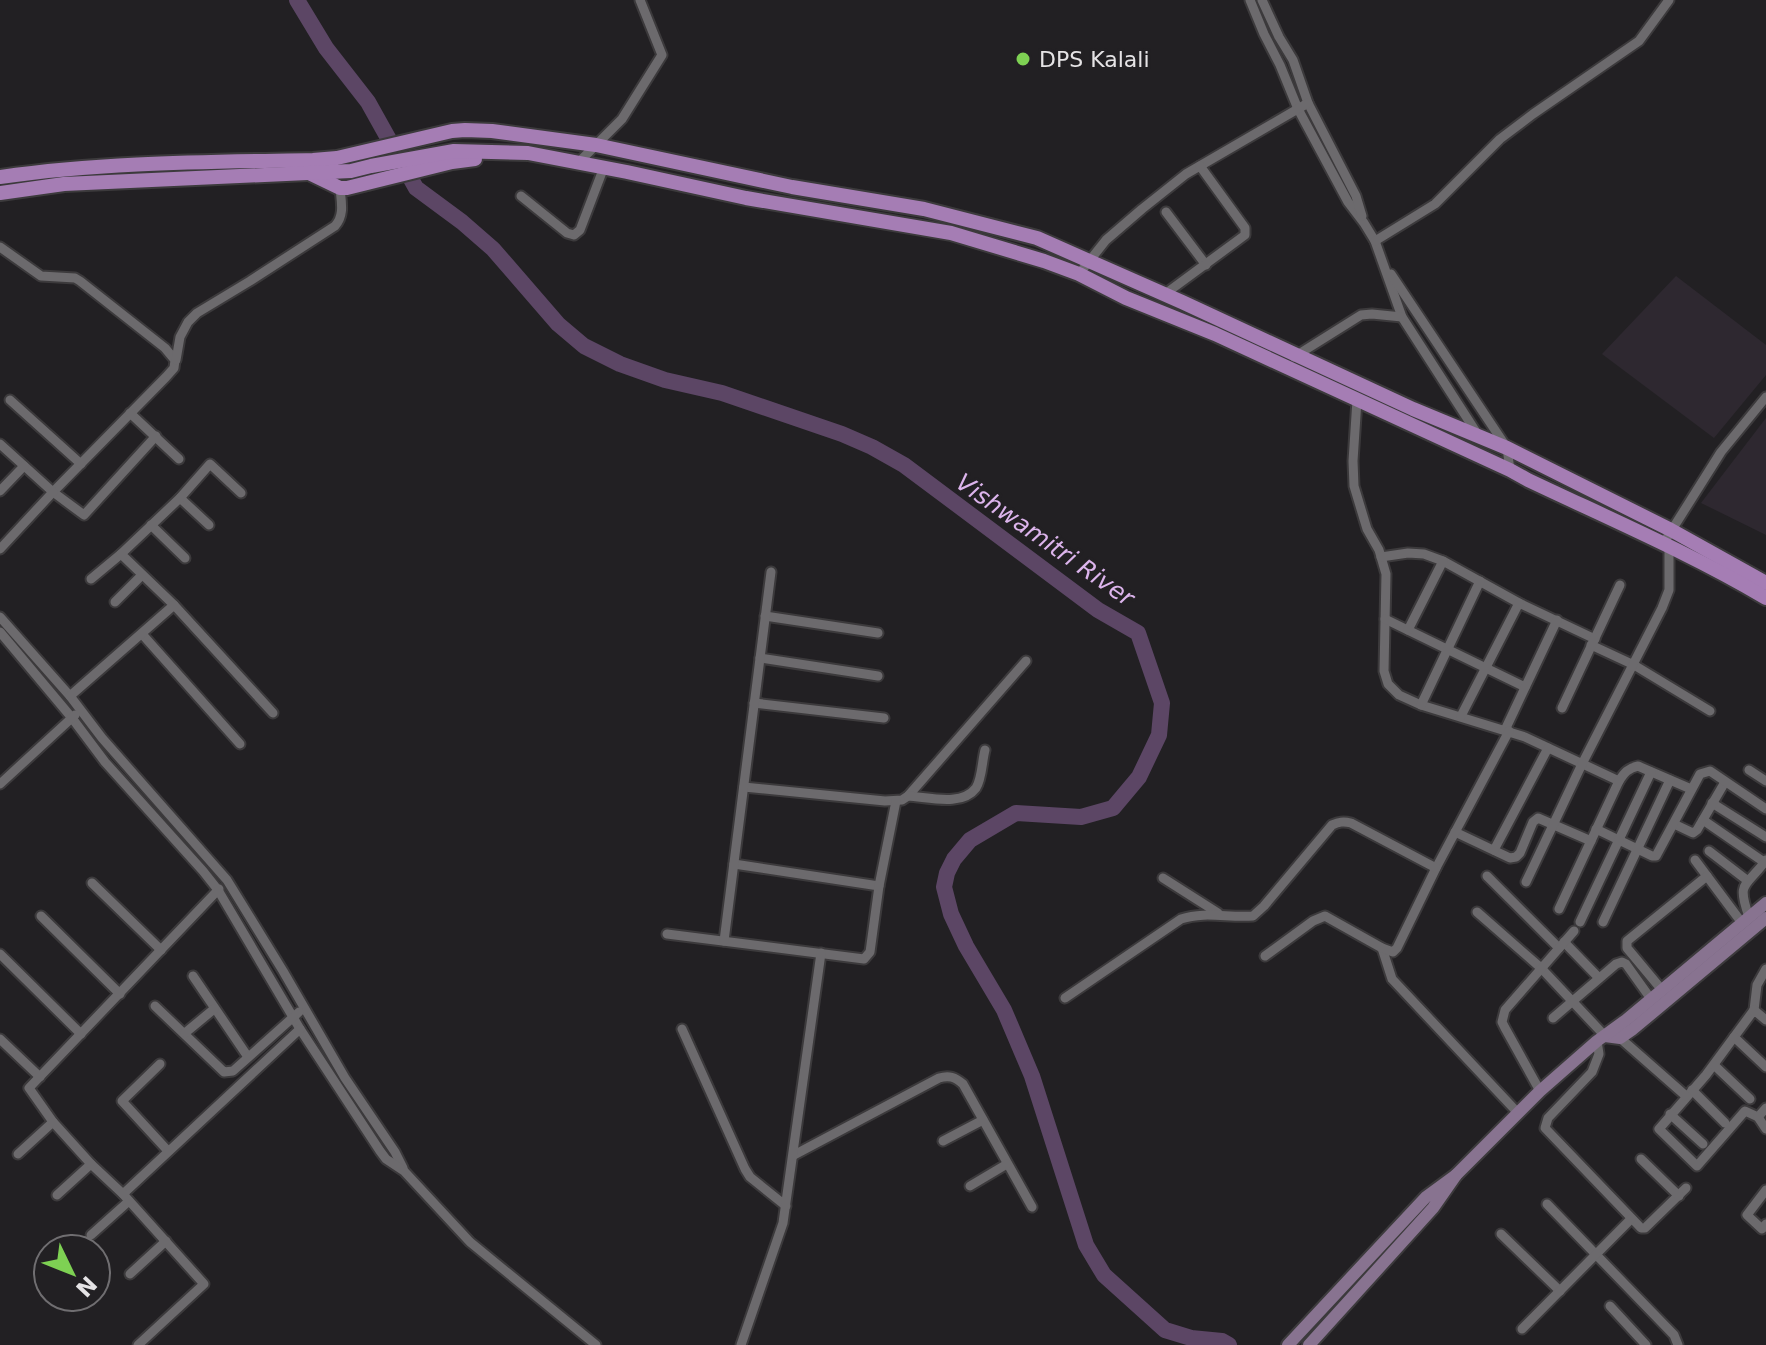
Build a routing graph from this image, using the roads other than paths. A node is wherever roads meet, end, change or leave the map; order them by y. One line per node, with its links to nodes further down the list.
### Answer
1 (640, 0): 6 (street)
2 (1250, 0): 5 (street)
3 (1262, 0): 5 (street)
4 (1669, 0): 17 (street)
5 (1303, 106): 9 (street); 17 (street)
6 (596, 145): 8 (street); 12 (main road); 19 (main road)
7 (453, 157): 8 (main road); 11 (main road); 13 (main road)
8 (579, 162): 10 (main road)
9 (1200, 166): 19 (street); 21 (street)
10 (604, 167): 15 (street); 22 (main road)
11 (309, 173): 13 (main road); 14 (main road)
12 (0, 177)
13 (346, 187): 26 (street)
14 (0, 193)
15 (521, 196)
16 (1166, 212): 21 (street)
17 (1375, 241): 20 (street)
18 (0, 247): 26 (street)
19 (1089, 261): 22 (street); 23 (main road)
20 (1382, 262): 24 (street); 35 (street)
21 (1206, 265): 23 (street)
22 (1079, 274): 27 (main road)
23 (1165, 294): 25 (main road)
24 (1402, 317): 25 (street); 33 (street)
25 (1296, 356): 27 (street); 33 (main road)
26 (175, 360): 31 (street)
27 (1283, 366): 30 (main road)
28 (1766, 397): 46 (street)
29 (10, 400): 37 (street)
30 (1357, 400): 39 (main road); 50 (street)
31 (130, 413): 32 (street); 37 (street)
32 (156, 436): 36 (street); 41 (street)
33 (1480, 438): 35 (main road)
34 (0, 444): 38 (street)
35 (1507, 448): 39 (street); 46 (main road)
36 (179, 459)
37 (81, 464): 41 (street)
38 (24, 466): 40 (street); 41 (street)
39 (1510, 470): 47 (main road)
40 (0, 491)
41 (53, 492): 48 (street)
42 (241, 493): 43 (street)
43 (180, 498): 44 (street); 45 (street)
44 (151, 525): 49 (street); 51 (street)
45 (209, 525)
46 (1671, 530): 47 (street); 57 (main road)
47 (1666, 546): 59 (main road); 75 (street)
48 (0, 549)
49 (121, 554): 54 (street); 55 (street)
50 (1381, 557): 52 (street); 65 (street)
51 (185, 558)
52 (1443, 561): 56 (street); 67 (street)
53 (771, 572): 63 (street)
54 (142, 575): 60 (street); 62 (street)
55 (91, 579)
56 (1480, 581): 61 (street); 72 (street)
57 (1766, 583)
58 (1620, 585): 71 (street)
59 (1766, 598)
60 (115, 602)
61 (1519, 603): 66 (street); 76 (street)
62 (174, 605): 70 (street); 85 (street)
63 (765, 616): 69 (street); 73 (street)
64 (0, 617): 79 (street)
65 (1385, 619): 67 (street); 81 (street)
66 (1557, 620): 71 (street); 78 (street)
67 (1408, 630): 72 (street)
68 (0, 632): 87 (street)
69 (878, 633)
70 (142, 634): 79 (street); 90 (street)
71 (1593, 642): 75 (street); 82 (street)
72 (1448, 650): 76 (street); 81 (street)
73 (760, 658): 77 (street); 80 (street)
74 (1026, 661): 103 (street)
75 (1634, 665): 84 (street); 93 (street)
76 (1486, 669): 78 (street); 86 (street)
77 (878, 676)
78 (1525, 687): 89 (street)
79 (70, 696): 83 (street)
80 (754, 703): 88 (street); 101 (street)
81 (1421, 705): 86 (street)
82 (1562, 708)
83 (81, 710): 87 (street); 125 (street)
84 (1710, 711)
85 (273, 713)
86 (1461, 716): 89 (street)
87 (72, 718): 100 (street); 130 (street)
88 (884, 718)
89 (1507, 730): 91 (street); 111 (street)
90 (240, 744)
91 (1548, 748): 93 (street); 116 (street)
92 (985, 750): 103 (street)
93 (1582, 764): 97 (street); 109 (street)
94 (1749, 770): 98 (street)
95 (1651, 772): 96 (street); 97 (street); 114 (street)
96 (1670, 780): 102 (street); 115 (street)
97 (1619, 781): 110 (street)
98 (1766, 781)
99 (1725, 782): 102 (street); 105 (street); 106 (street)
100 (0, 784)
101 (744, 787): 104 (street); 120 (street)
102 (1691, 789): 108 (street)
103 (908, 796): 104 (street)
104 (896, 801): 129 (street)
105 (1712, 803): 107 (street); 112 (street)
106 (1766, 809)
107 (1703, 820): 108 (street); 119 (street)
108 (1674, 824): 115 (street)
109 (1554, 825): 113 (street); 116 (street); 127 (street)
110 (1596, 829): 113 (street); 114 (street)
111 (1455, 832): 116 (street); 121 (street)
112 (1766, 837)
113 (1591, 841): 132 (street)
114 (1618, 841): 115 (street); 141 (street)
115 (1638, 849): 138 (street)
116 (1494, 850)
117 (1709, 851): 126 (street)
118 (1695, 860): 123 (street)
119 (1765, 861): 126 (street)
120 (734, 864): 129 (street); 140 (street)
121 (1436, 868): 134 (street); 142 (street)
122 (1487, 876): 141 (street)
123 (1707, 876): 137 (street); 152 (street)
124 (1163, 878): 134 (street)
125 (227, 880): 130 (street); 156 (street)
126 (1748, 881): 137 (street)
127 (1526, 882)
128 (92, 883): 143 (street)
129 (879, 886): 144 (street)
130 (218, 890): 143 (street); 159 (street)
131 (1766, 903): 137 (street)
132 (1559, 909)
133 (1477, 912): 147 (street)
134 (1221, 914): 153 (street)
135 (41, 916): 151 (street)
136 (1766, 918): 167 (street)
137 (1746, 920): 152 (street)
138 (1603, 922)
139 (667, 934): 140 (street)
140 (724, 941): 144 (street)
141 (1561, 945): 147 (street); 150 (street)
142 (1382, 948): 146 (street); 179 (street)
143 (161, 950): 151 (street)
144 (821, 953): 190 (street)
145 (0, 954): 165 (street)
146 (1265, 956)
147 (1541, 968): 154 (street); 175 (street)
148 (1766, 969): 158 (street)
149 (193, 976): 157 (street)
150 (1599, 978): 152 (street); 154 (street)
151 (120, 994): 165 (street)
152 (1657, 995): 169 (street)
153 (1065, 998)
154 (1572, 1001): 160 (street); 169 (street)
155 (155, 1006): 164 (street)
156 (304, 1008): 159 (street); 194 (street)
157 (214, 1009): 164 (street); 170 (street)
158 (1754, 1010): 161 (street); 166 (street)
159 (294, 1016): 162 (street); 170 (street)
160 (1553, 1018)
161 (1766, 1020)
162 (300, 1029): 188 (street); 194 (street)
163 (682, 1029): 201 (street)
164 (185, 1033): 170 (street)
165 (81, 1034): 174 (street)
166 (1734, 1037): 172 (street); 173 (street)
167 (1620, 1038): 169 (street); 176 (street)
168 (0, 1039): 174 (street)
169 (1601, 1039): 175 (street); 203 (street)
170 (248, 1057)
171 (160, 1064): 188 (street)
172 (1714, 1065): 176 (street); 177 (street)
173 (1766, 1067)
174 (40, 1077): 183 (street)
175 (1540, 1091): 179 (street)
176 (1689, 1093): 180 (street); 184 (street)
177 (1750, 1099)
178 (1766, 1108): 181 (street)
179 (1518, 1113): 195 (street)
180 (1670, 1114): 181 (street); 187 (street)
181 (1758, 1117): 185 (street)
182 (983, 1120): 186 (street); 190 (street); 193 (street)
183 (53, 1122): 189 (street); 192 (street)
184 (1725, 1123)
185 (1766, 1129)
186 (943, 1141)
187 (1703, 1144)
188 (168, 1151): 199 (street)
189 (18, 1154)
190 (794, 1155): 201 (street)
191 (1641, 1159): 203 (street)
192 (91, 1164): 198 (street); 199 (street)
193 (1007, 1164): 196 (street); 202 (street)
194 (404, 1171): 215 (street)
195 (1456, 1175): 213 (street); 217 (street)
196 (970, 1186)
197 (1766, 1190): 204 (street)
198 (57, 1195)
199 (126, 1198): 205 (street); 207 (street)
200 (1547, 1204): 208 (street)
201 (786, 1206): 216 (street)
202 (1032, 1207)
203 (1631, 1219): 208 (street)
204 (1766, 1224)
205 (93, 1233)
206 (1501, 1234): 210 (street)
207 (166, 1241): 209 (street); 214 (street)
208 (1596, 1254): 210 (street); 219 (street)
209 (130, 1274)
210 (1560, 1291): 212 (street)
211 (1610, 1306): 218 (street)
212 (1522, 1329)
213 (1310, 1344)
214 (138, 1345)
215 (596, 1345)
216 (741, 1345)
217 (1288, 1345)
218 (1646, 1345)
219 (1678, 1345)

